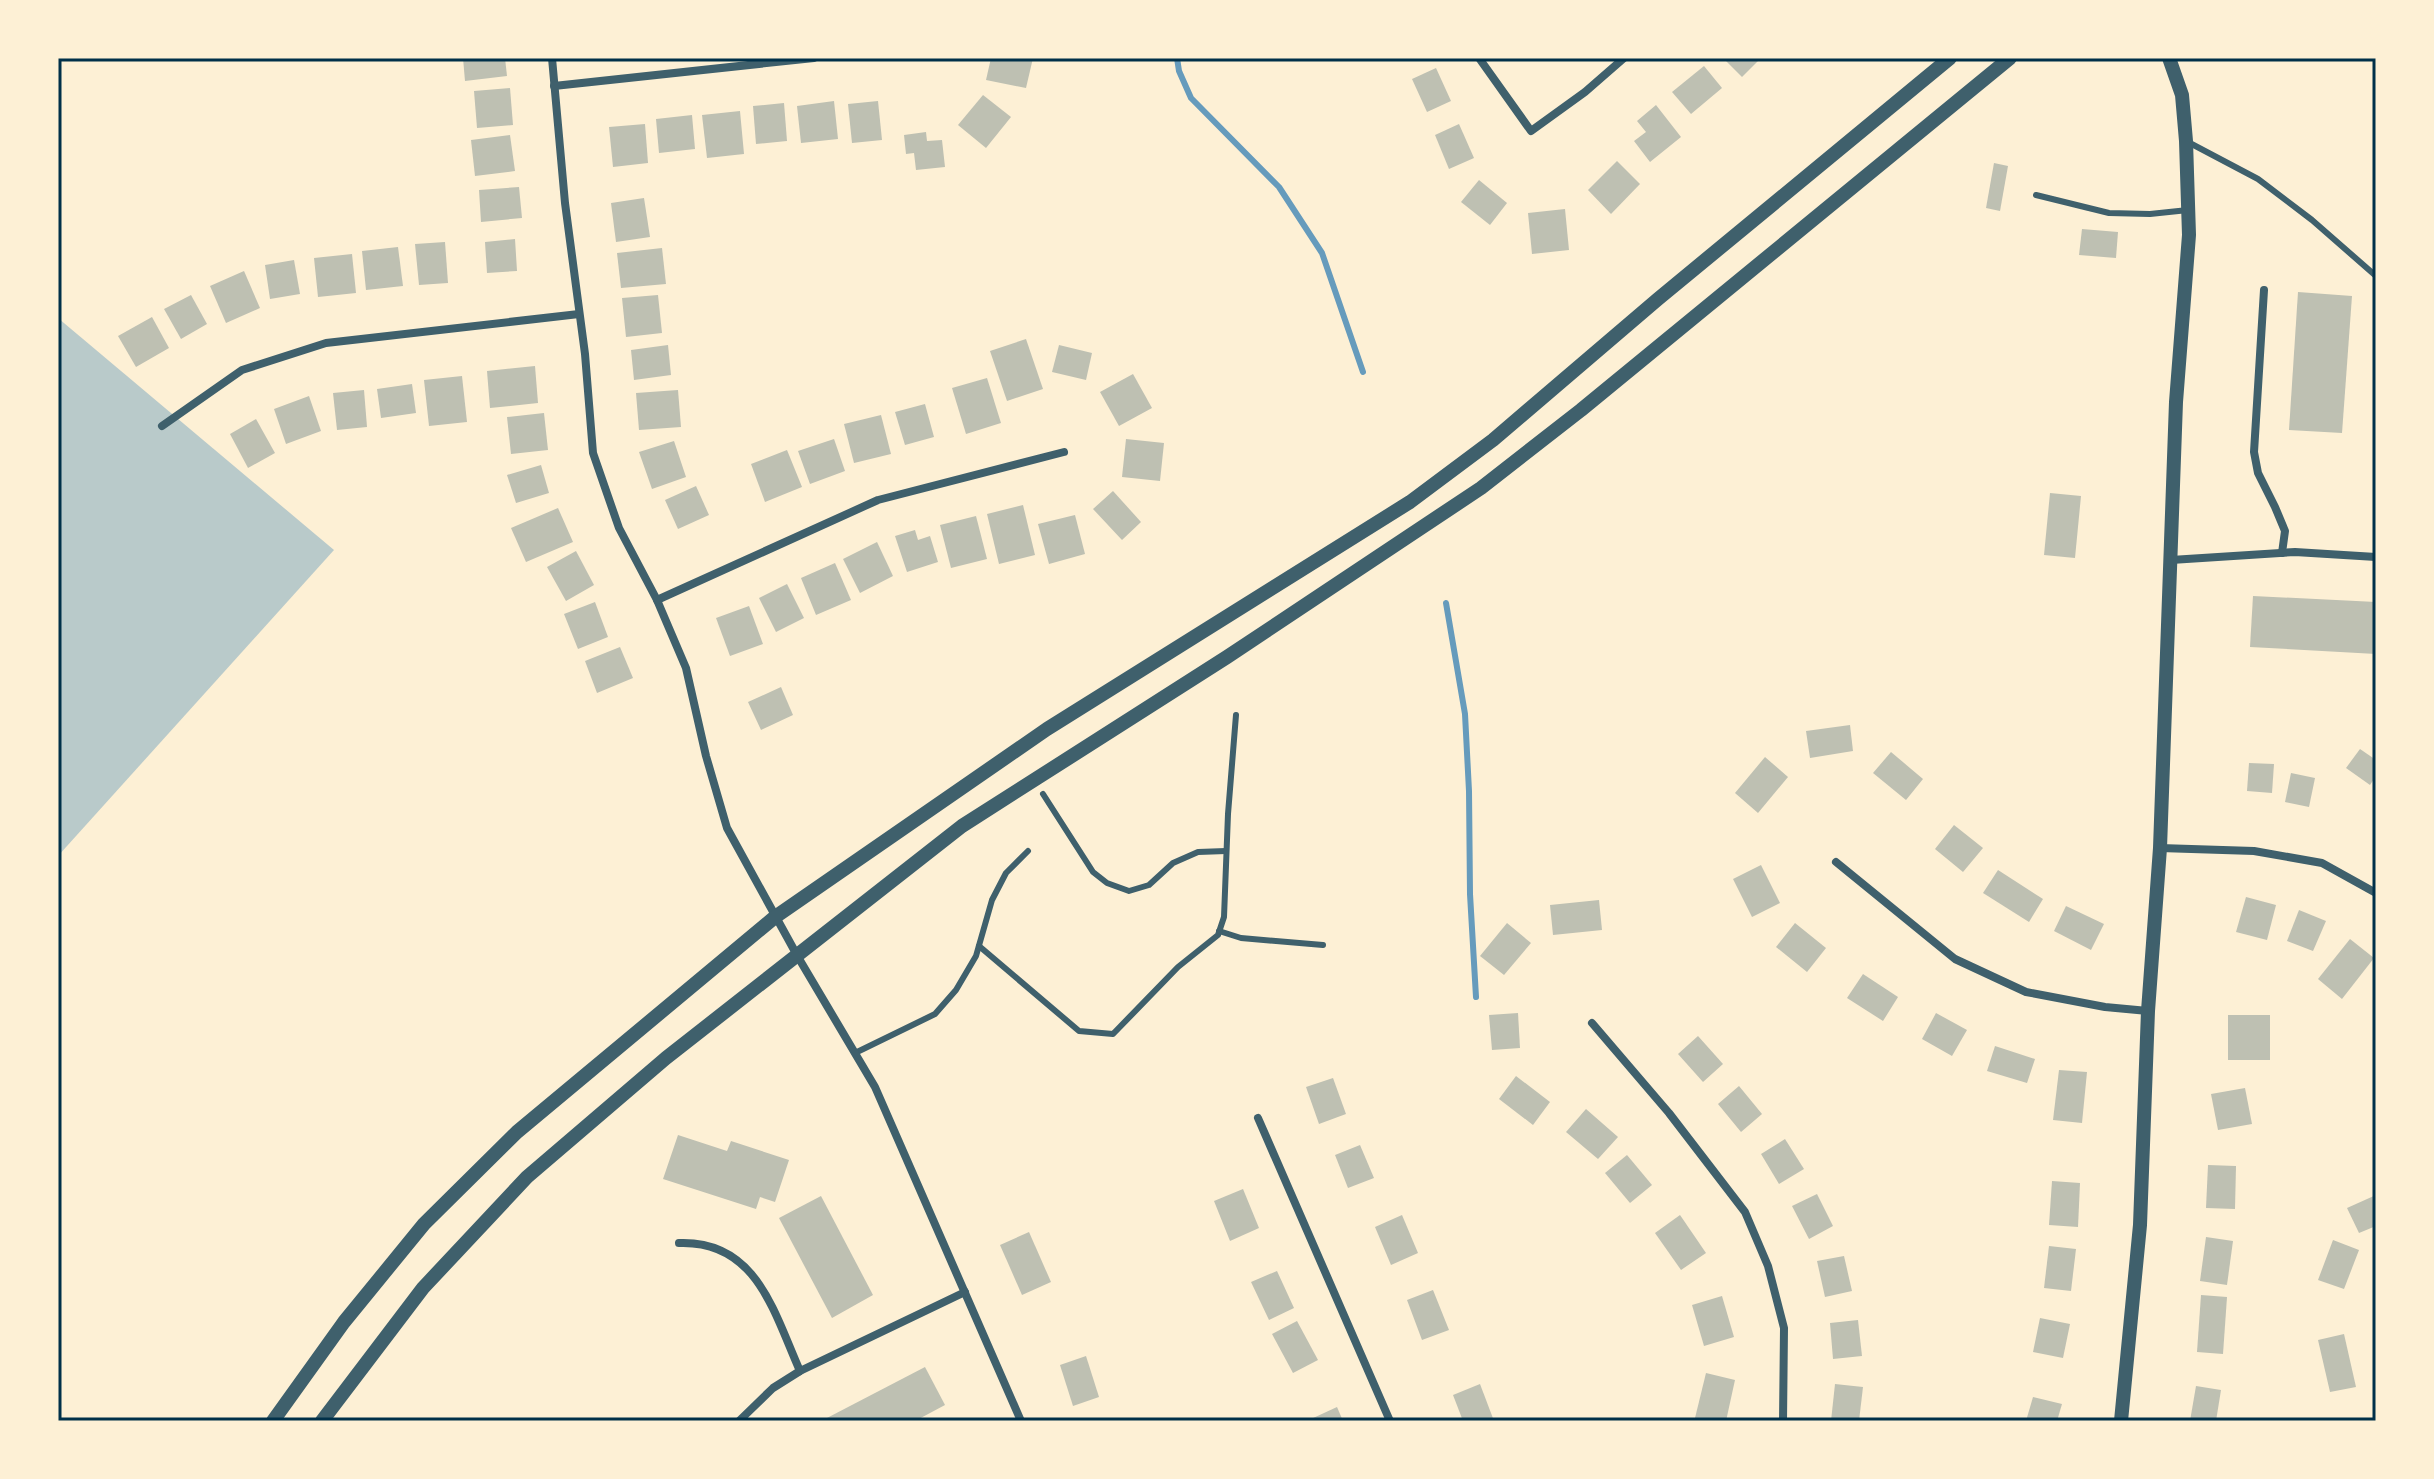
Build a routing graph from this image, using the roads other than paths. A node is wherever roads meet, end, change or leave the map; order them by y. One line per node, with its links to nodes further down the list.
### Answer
1 (552, 58): 8 (street)
2 (814, 58): 8 (street)
3 (1479, 58): 4 (street)
4 (1624, 58)
5 (1950, 58): 28 (street)
6 (2010, 58): 32 (street)
7 (2169, 58): 9 (street)
8 (554, 86): 14 (street)
9 (2186, 141): 11 (street); 12 (lane)
10 (2036, 195): 11 (lane)
11 (2188, 210): 19 (street)
12 (2376, 276)
13 (2264, 290): 17 (street)
14 (579, 314): 15 (street); 20 (street)
15 (162, 426)
16 (1064, 452): 20 (street)
17 (2282, 553): 18 (street); 19 (street)
18 (2376, 557)
19 (2171, 560): 23 (street)
20 (657, 600): 28 (street)
21 (1236, 715): 25 (lane)
22 (1043, 794): 25 (lane)
23 (2160, 848): 27 (street); 33 (street)
24 (1028, 851): 31 (lane)
25 (1226, 851): 29 (lane)
26 (1836, 862): 33 (street)
27 (2376, 892)
28 (775, 917): 32 (street); 40 (street)
29 (1219, 931): 30 (lane); 31 (lane)
30 (1323, 945)
31 (979, 946): 35 (lane)
32 (798, 957): 35 (street); 41 (street)
33 (2148, 1011): 46 (street)
34 (1592, 1023): 45 (street)
35 (855, 1053): 38 (street)
36 (1258, 1118): 44 (street)
37 (679, 1243): 39 (street)
38 (965, 1292): 39 (street); 43 (street)
39 (800, 1371): 42 (street)
40 (273, 1421)
41 (322, 1421)
42 (739, 1421)
43 (1021, 1421)
44 (1390, 1421)
45 (1783, 1421)
46 (2121, 1421)

